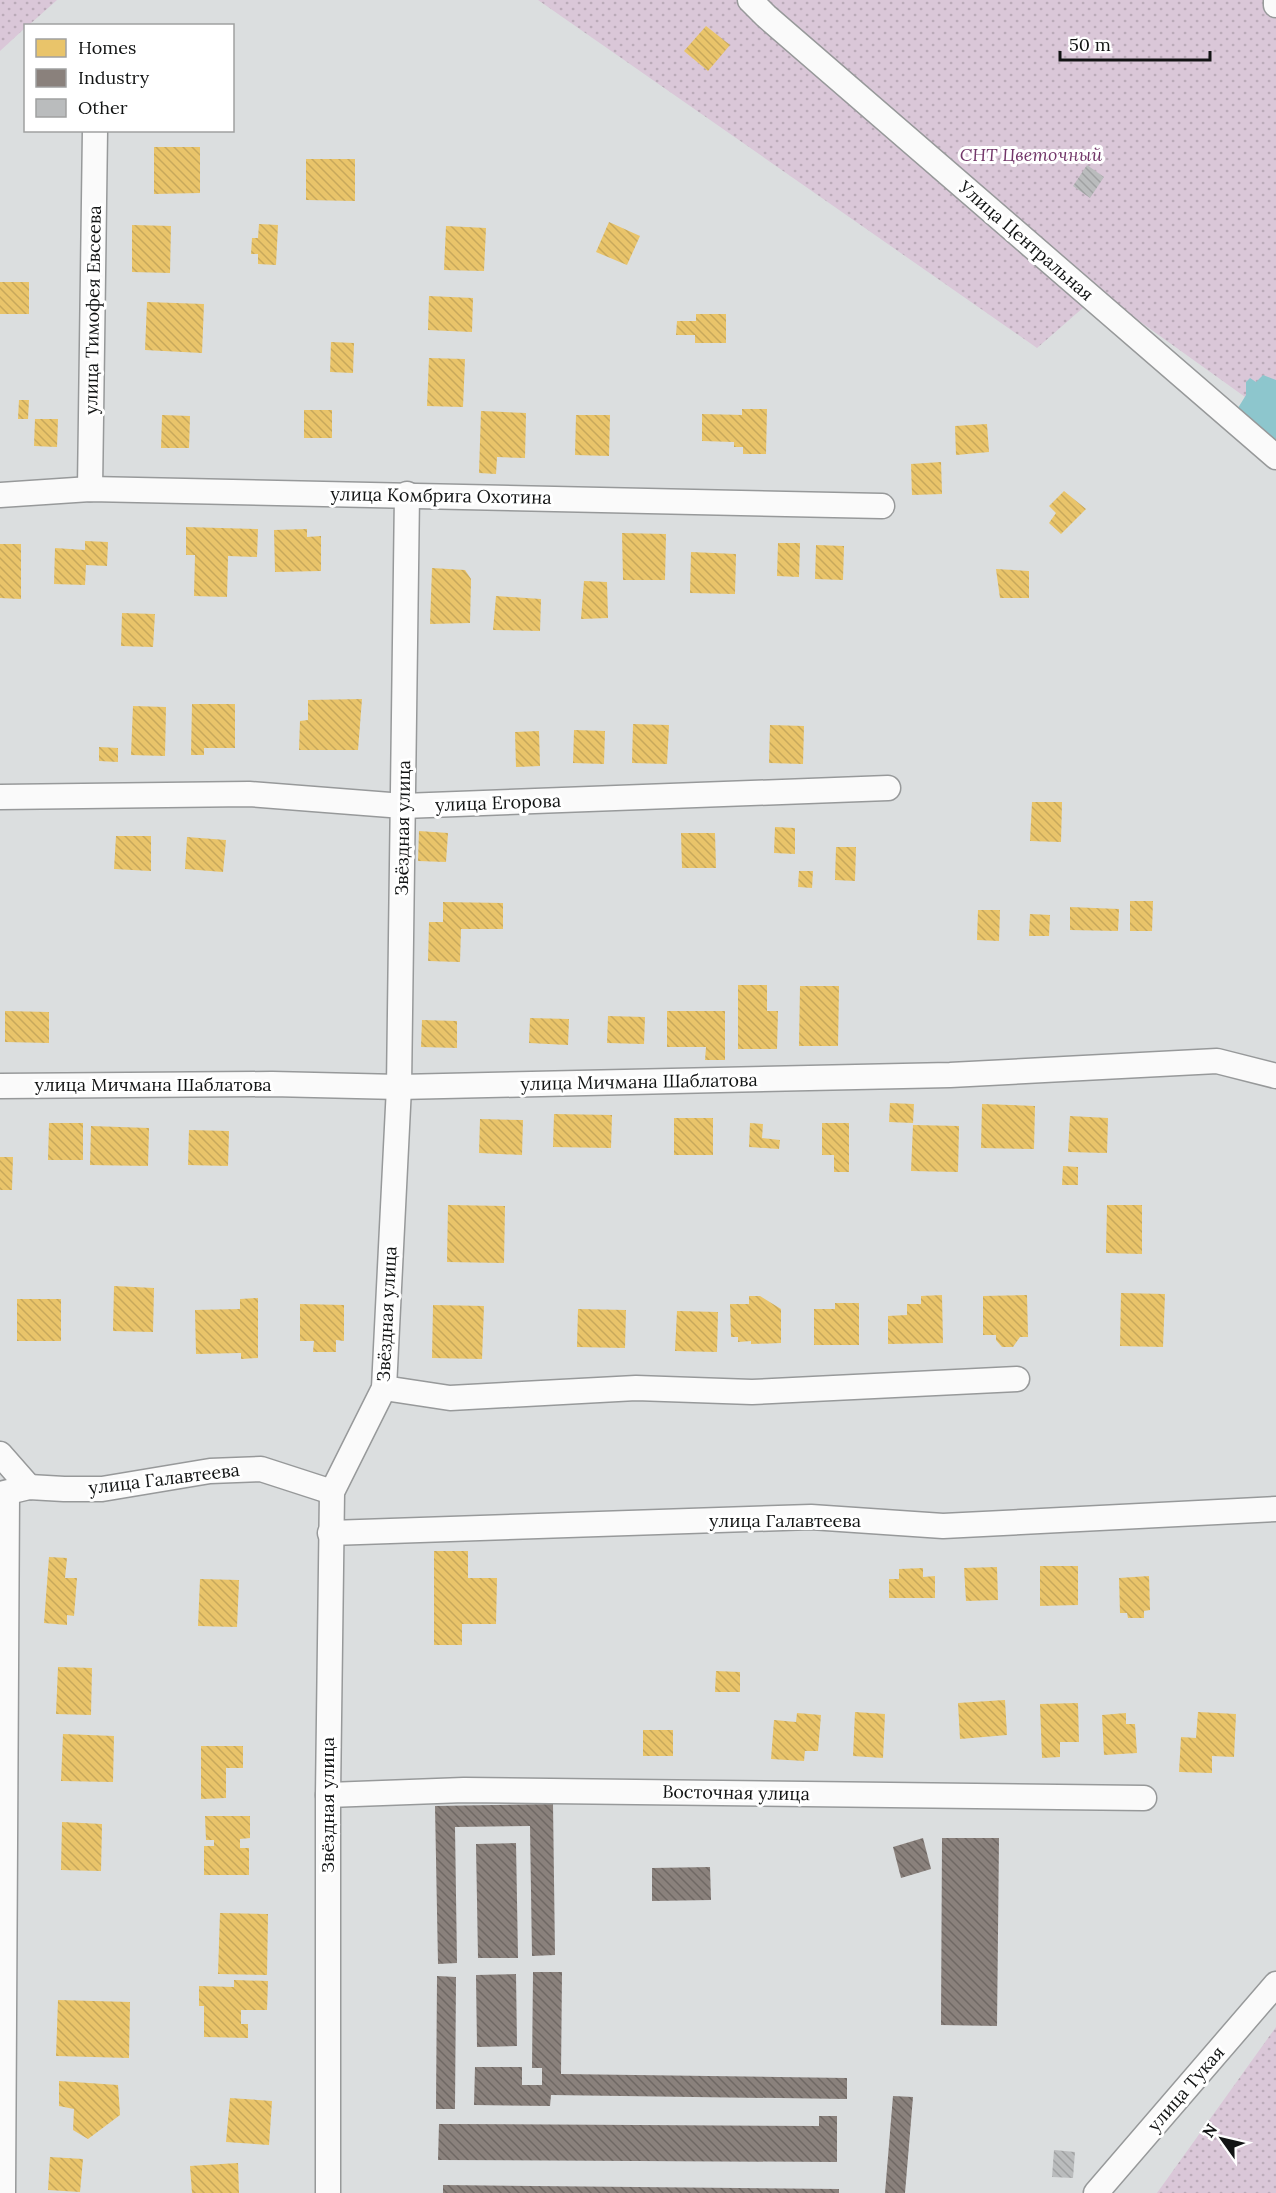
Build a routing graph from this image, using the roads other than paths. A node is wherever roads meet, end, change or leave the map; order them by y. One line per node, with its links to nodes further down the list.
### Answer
1 (750, 0): 5 (street, Улица Центральная)
2 (1276, 0): 3 (street)
3 (1276, 5)
4 (95, 132): 6 (street, улица Тимофея Евсеева)
5 (1276, 457)
6 (90, 489): 7 (street, улица Комбрига Охотина); 8 (street, улица Комбрига Охотина)
7 (407, 494): 9 (street, улица Комбрига Охотина); 12 (street, Звёздная улица)
8 (0, 495)
9 (882, 506)
10 (888, 788): 12 (street, улица Егорова)
11 (0, 797): 12 (street, улица Егорова)
12 (403, 806): 15 (street, Звёздная улица)
13 (1276, 1076): 15 (street, улица Мичмана Шаблатова)
14 (0, 1086): 15 (street, улица Мичмана Шаблатова)
15 (399, 1087): 17 (street, Звёздная улица)
16 (1017, 1379): 17 (street)
17 (384, 1388): 20 (street, Звёздная улица)
18 (0, 1454): 19 (street)
19 (12, 1491): 20 (street, улица Галавтеева); 26 (street)
20 (332, 1492): 22 (street, Звёздная улица)
21 (1276, 1509): 22 (street, улица Галавтеева)
22 (330, 1533): 23 (street, Звёздная улица)
23 (328, 1795): 24 (street, Восточная улица); 27 (street, Звёздная улица)
24 (1144, 1798)
25 (1276, 1984): 28 (street, улица Тукая)
26 (3, 2193)
27 (328, 2193)
28 (1096, 2193)

